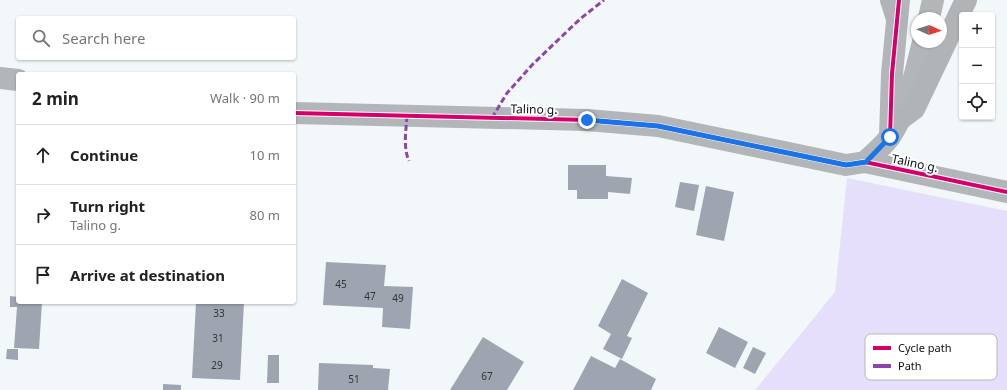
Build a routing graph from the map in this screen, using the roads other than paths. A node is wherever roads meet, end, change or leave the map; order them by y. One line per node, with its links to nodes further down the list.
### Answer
1 (933, 0): 4 (street)
2 (966, 0): 9 (highway)
3 (895, 6): 9 (street)
4 (930, 12)
5 (921, 48): 9 (street)
6 (0, 78): 7 (street)
7 (16, 80)
8 (296, 113): 10 (street, Talino g.)
9 (894, 128): 10 (street)
10 (866, 162): 11 (street, Talino g.)
11 (1007, 192)

